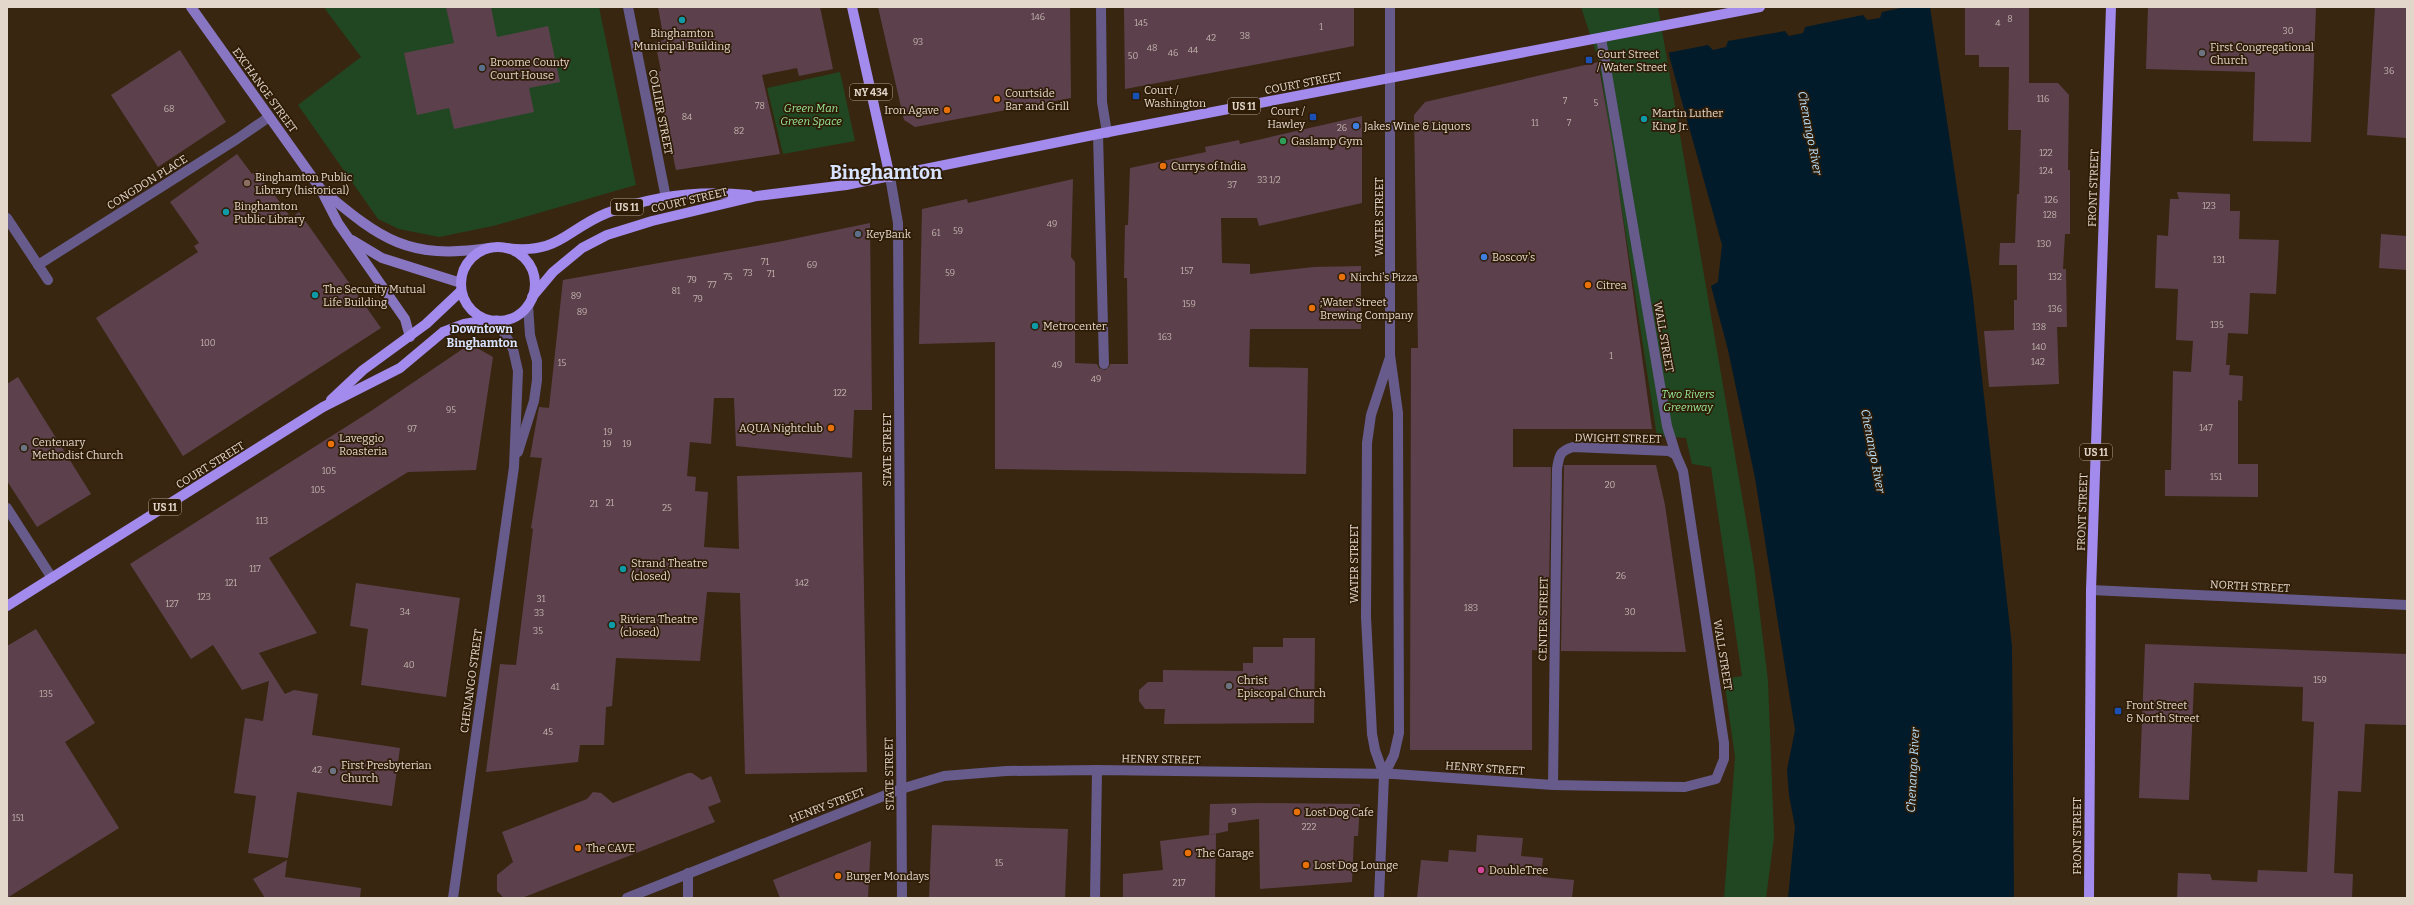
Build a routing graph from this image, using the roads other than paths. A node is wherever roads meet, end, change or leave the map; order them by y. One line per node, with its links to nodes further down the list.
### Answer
1 (190, 7): 10 (main road, EXCHANGE STREET)
2 (628, 7): 15 (street, COLLIER STREET)
3 (852, 7): 12 (main road, STATE STREET / NY 434)
4 (1101, 7): 11 (street)
5 (1390, 7): 9 (street, WATER STREET)
6 (1760, 7): 8 (main road, COURT STREET / US 11)
7 (2111, 7): 34 (main road, FRONT STREET / US 11)
8 (1601, 38): 9 (main road, COURT STREET / US 11); 30 (street, WALL STREET)
9 (1391, 78): 11 (main road, COURT STREET / US 11); 26 (street, WATER STREET)
10 (269, 117): 13 (main road, EXCHANGE STREET); 20 (street, CONGDON PLACE)
11 (1102, 133): 12 (main road, COURT STREET / US 11); 27 (street)
12 (890, 177): 14 (main road, COURT STREET / US 11); 41 (street, STATE STREET)
13 (320, 188): 17 (main road, EXCHANGE STREET); 18 (main road, EXCHANGE STREET)
14 (757, 196): 15 (main road, COURT STREET / US 11); 23 (main road, COURT STREET / US 11)
15 (666, 198): 19 (main road, COURT STREET / US 11)
16 (7, 218): 20 (street)
17 (342, 230): 22 (main road, EXCHANGE STREET); 25 (main road, EXCHANGE STREET)
18 (489, 248): 19 (main road, US 11); 22 (main road)
19 (506, 248): 23 (main road)
20 (38, 265): 21 (street)
21 (48, 280)
22 (461, 287): 24 (main road); 25 (main road, COURT STREET / US 11)
23 (530, 301): 24 (main road, US 11); 31 (street, CHENANGO STREET)
24 (493, 320): 28 (main road, COURT STREET / US 11); 31 (street, CHENANGO STREET)
25 (410, 336): 28 (main road, COURT STREET / US 11)
26 (1390, 355): 38 (street, WATER STREET); 38 (street, WATER STREET)
27 (1104, 364)
28 (323, 407): 33 (main road, COURT STREET / US 11)
29 (1559, 454): 30 (street, DWIGHT STREET); 40 (street, CENTER STREET)
30 (1676, 455): 39 (street, WALL STREET)
31 (514, 467): 43 (street, CHENANGO STREET)
32 (7, 508): 33 (street)
33 (52, 578): 36 (main road, COURT STREET / US 11)
34 (2091, 590): 35 (street, NORTH STREET); 49 (main road, FRONT STREET / US 11)
35 (2407, 605)
36 (7, 606)
37 (1097, 770): 38 (street, HENRY STREET); 41 (street, HENRY STREET); 47 (street)
38 (1384, 774): 40 (street, HENRY STREET); 48 (street, WATER STREET)
39 (1716, 779): 40 (street, HENRY STREET)
40 (1552, 785)
41 (901, 789): 42 (street, HENRY STREET); 46 (street, STATE STREET)
42 (688, 873): 44 (street, HENRY STREET); 45 (street)
43 (453, 898)
44 (627, 898)
45 (688, 898)
46 (902, 898)
47 (1095, 898)
48 (1379, 898)
49 (2089, 898)

